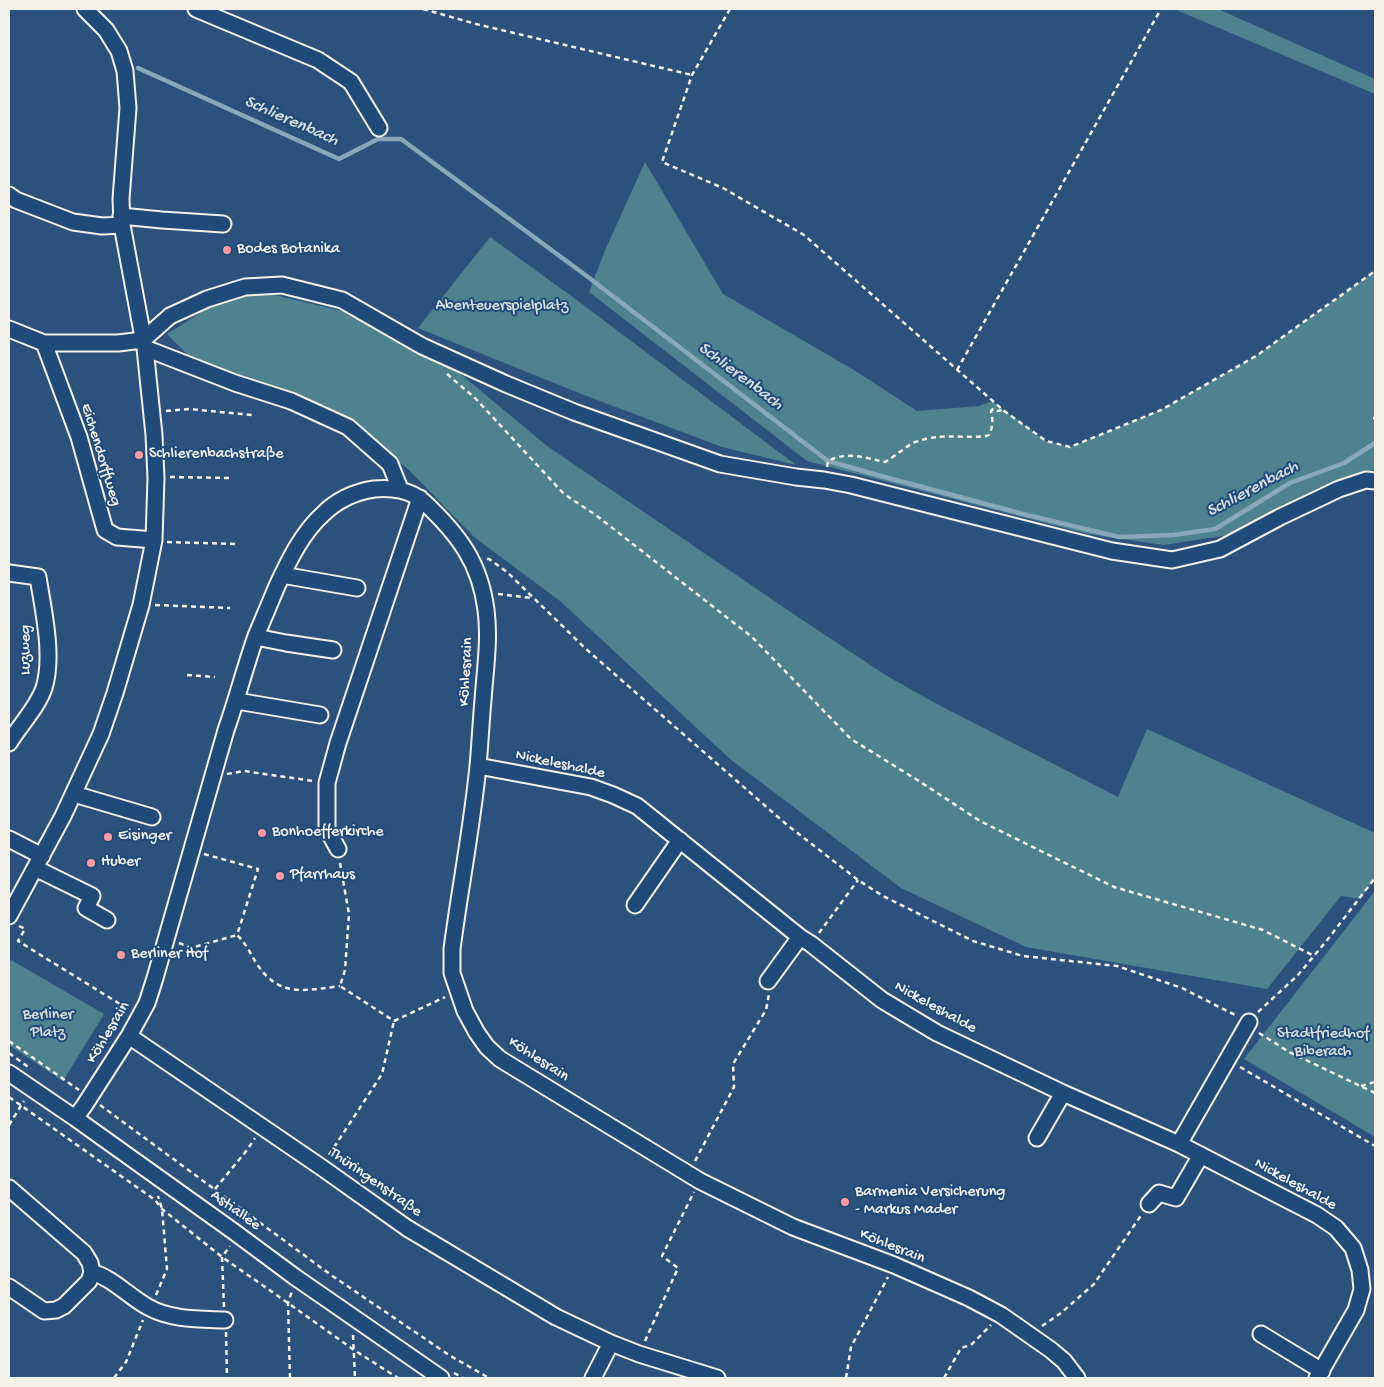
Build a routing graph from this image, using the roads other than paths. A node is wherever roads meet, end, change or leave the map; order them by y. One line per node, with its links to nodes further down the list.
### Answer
1 (196, 9): 3 (street)
2 (94, 11): 5 (street)
3 (379, 128)
4 (9, 196): 5 (street)
5 (121, 220): 6 (street); 9 (street)
6 (223, 224)
7 (9, 329): 8 (street)
8 (44, 343): 9 (street); 13 (street, Eichendorffweg)
9 (144, 344): 10 (street); 11 (street); 13 (street)
10 (1375, 481)
11 (400, 489): 12 (street, Köhlesrain); 15 (street, Köhlesrain)
12 (420, 498): 22 (street, Köhlesrain); 27 (street)
13 (154, 540): 23 (street)
14 (9, 573): 21 (street, Luzweg)
15 (282, 575): 16 (street); 17 (street, Köhlesrain)
16 (357, 588)
17 (256, 636): 18 (street); 19 (street, Köhlesrain)
18 (333, 650)
19 (237, 701): 20 (street); 35 (street, Köhlesrain)
20 (320, 715)
21 (9, 743)
22 (478, 766): 26 (street, Nickeleshalde); 53 (street, Köhlesrain)
23 (74, 794): 24 (street); 28 (street)
24 (152, 817)
25 (9, 839): 28 (street)
26 (680, 840): 29 (street); 32 (street, Nickeleshalde)
27 (338, 850)
28 (38, 862): 30 (street); 31 (street)
29 (635, 905)
30 (9, 916)
31 (107, 920)
32 (805, 940): 33 (street); 37 (street, Nickeleshalde)
33 (768, 981)
34 (1249, 1022): 40 (street)
35 (129, 1036): 38 (street, Köhlesrain); 48 (street, Thüringenstraße)
36 (9, 1073): 38 (street, Astiallee)
37 (1063, 1093): 39 (street); 40 (street, Nickeleshalde)
38 (75, 1118): 50 (street, Astiallee)
39 (1037, 1138)
40 (1179, 1144): 41 (street, Nickeleshalde)
41 (1201, 1155): 43 (street); 49 (street, Nickeleshalde)
42 (9, 1188): 44 (street)
43 (1150, 1204)
44 (92, 1272): 45 (street); 46 (street)
45 (9, 1287)
46 (225, 1320)
47 (1260, 1334): 49 (street, Nickeleshalde)
48 (611, 1343): 51 (street); 52 (street, Thüringenstraße)
49 (1320, 1375)
50 (441, 1378)
51 (594, 1378)
52 (717, 1378)
53 (1077, 1378)

